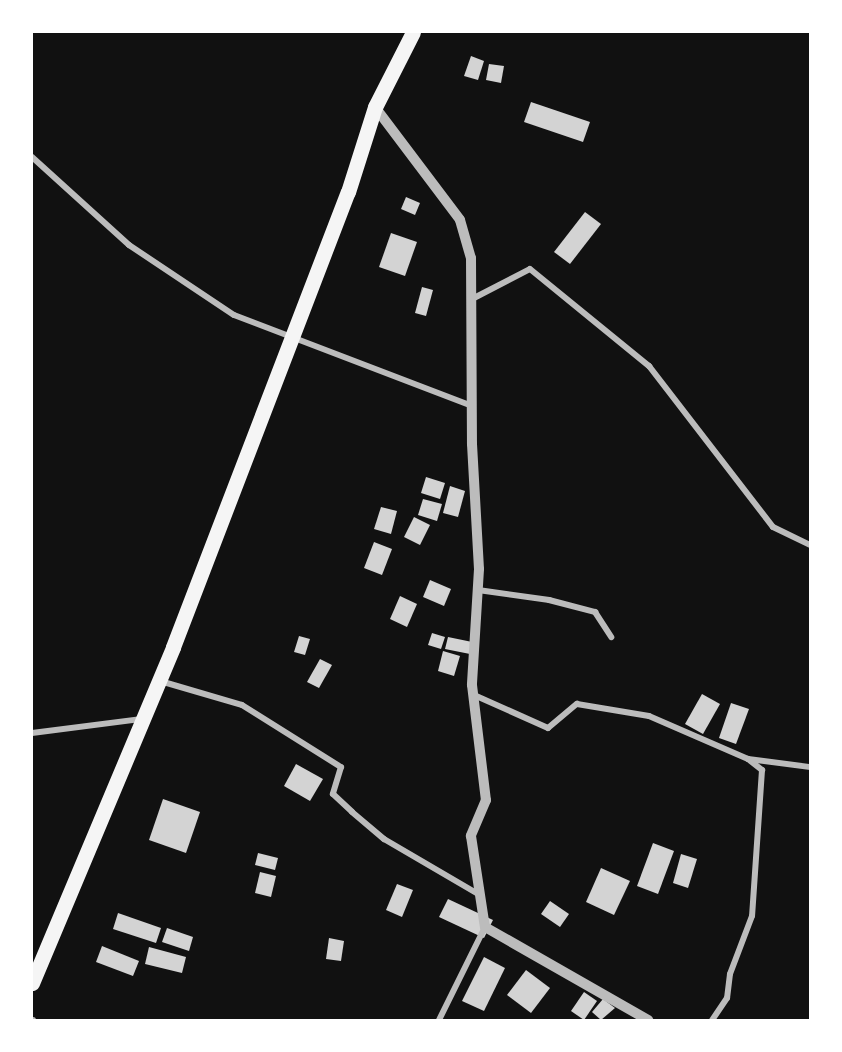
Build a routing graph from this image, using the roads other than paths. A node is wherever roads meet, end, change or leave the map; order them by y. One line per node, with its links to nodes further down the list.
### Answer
1 (413, 32): 2 (highway)
2 (375, 107): 4 (street); 5 (highway)
3 (32, 157): 5 (street)
4 (472, 299): 6 (street); 7 (street)
5 (291, 339): 6 (street); 10 (highway)
6 (472, 406): 8 (street)
7 (810, 545)
8 (477, 590): 9 (street); 11 (street)
9 (610, 637)
10 (159, 681): 12 (highway); 16 (street)
11 (473, 694): 14 (street); 16 (street)
12 (143, 719): 13 (street); 18 (highway)
13 (32, 733)
14 (748, 759): 15 (street); 21 (street)
15 (810, 767)
16 (480, 896): 17 (street)
17 (485, 927): 19 (street); 20 (street)
18 (32, 982)
19 (439, 1020)
20 (648, 1020)
21 (712, 1020)

